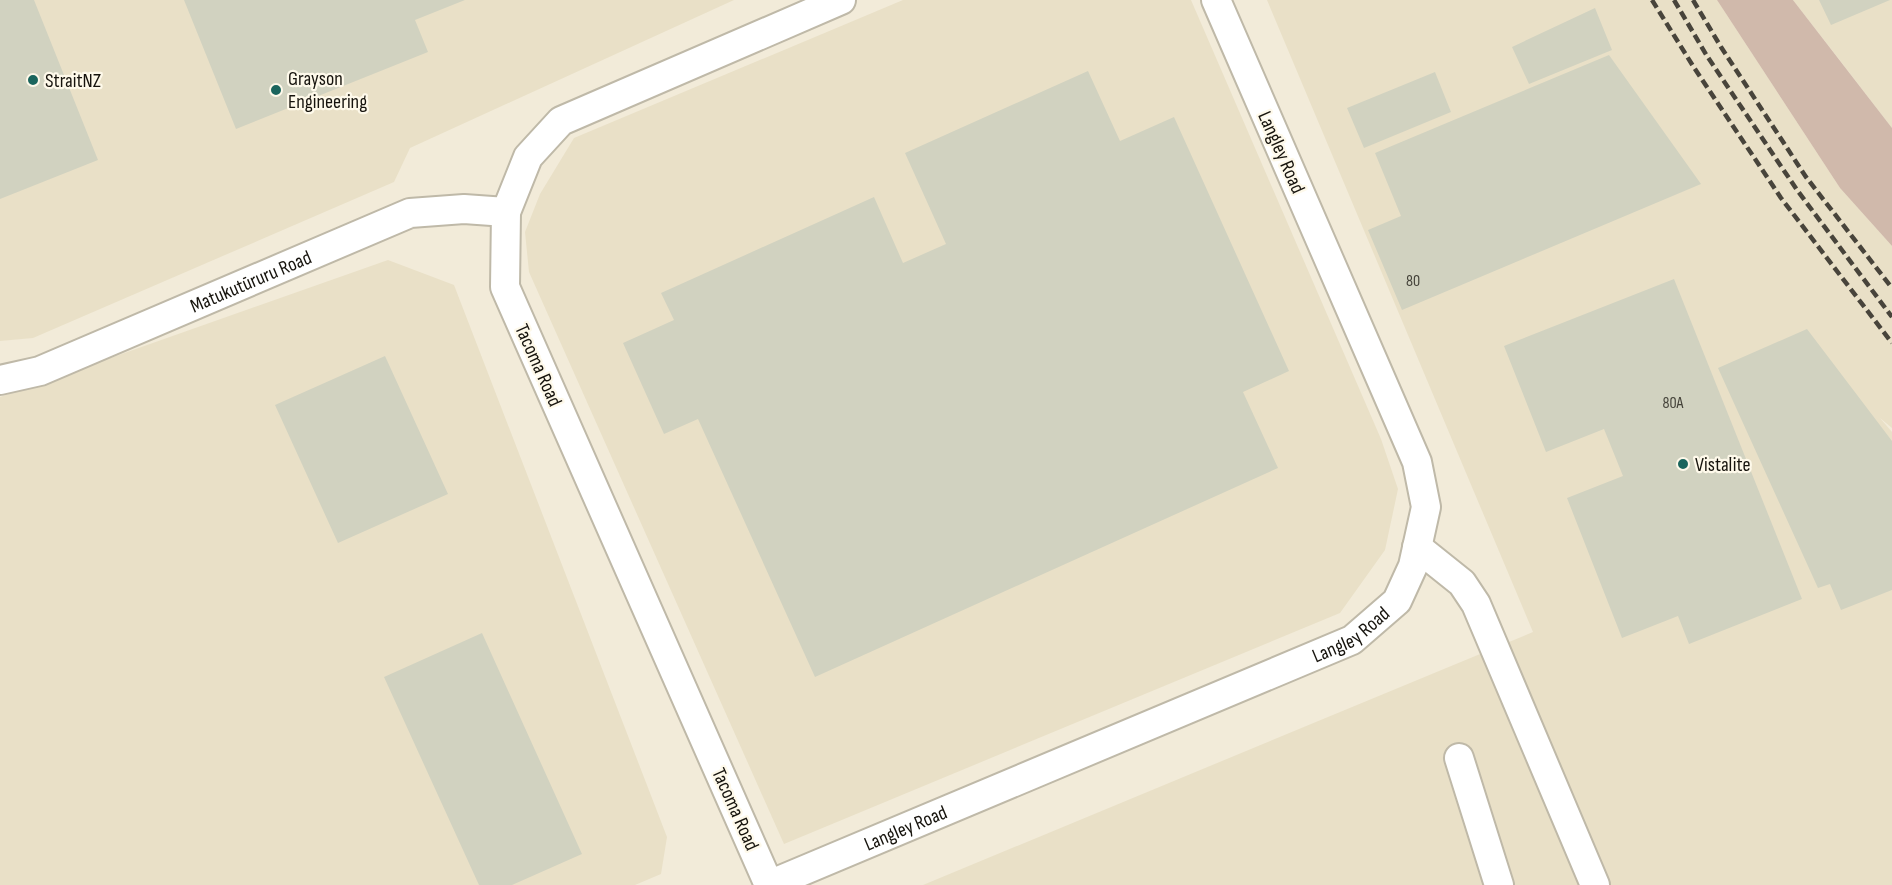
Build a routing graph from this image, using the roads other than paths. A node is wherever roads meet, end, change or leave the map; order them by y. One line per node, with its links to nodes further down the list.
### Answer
1 (1216, 0): 5 (street, Langley Road)
2 (838, 1): 3 (street, Tacoma Road)
3 (506, 212): 4 (street, Matukutūruru Road); 8 (street, Tacoma Road)
4 (0, 380)
5 (1417, 547): 8 (street, Langley Road); 9 (street)
6 (1459, 758): 7 (street)
7 (1495, 884)
8 (769, 885)
9 (1595, 885)

